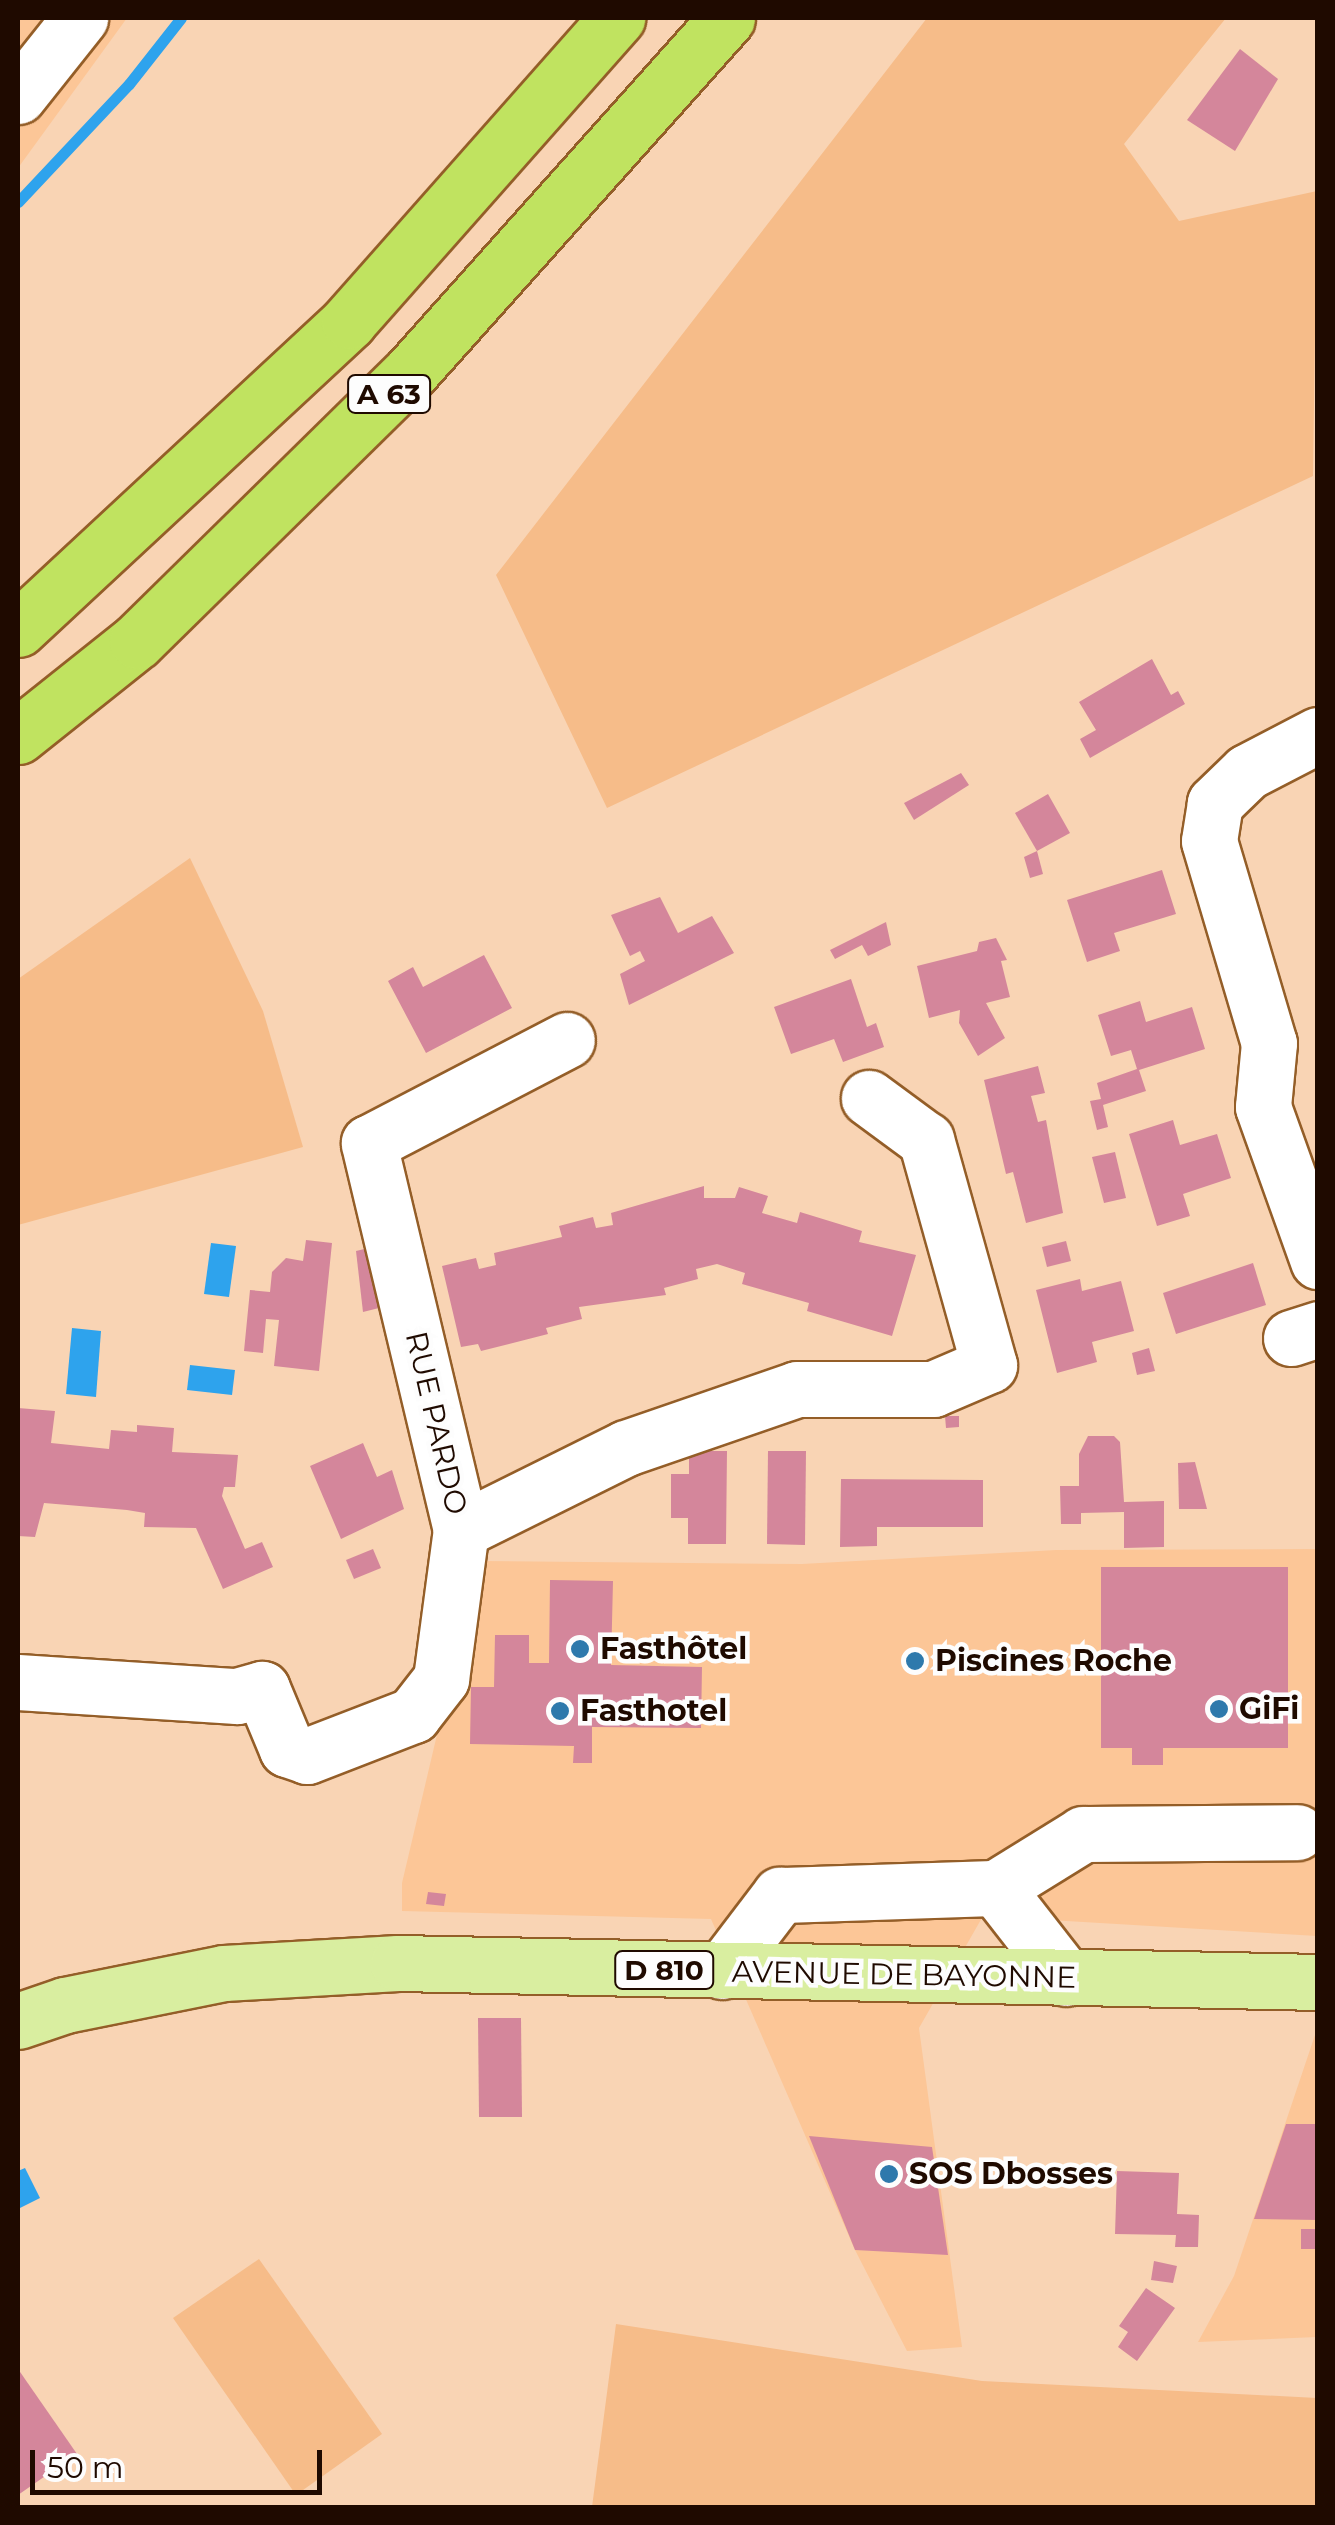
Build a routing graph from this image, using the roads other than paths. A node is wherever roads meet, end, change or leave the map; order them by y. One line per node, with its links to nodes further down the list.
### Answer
1 (80, 18): 4 (street)
2 (617, 18): 5 (highway, A 63)
3 (727, 18): 7 (highway, A 63)
4 (18, 96)
5 (18, 630)
6 (1318, 735): 10 (street)
7 (18, 736)
8 (567, 1040): 11 (street, RUE PARDO)
9 (869, 1098): 11 (street)
10 (1318, 1261)
11 (462, 1530): 12 (street, RUE PARDO)
12 (18, 1682)
13 (1297, 1832): 14 (street)
14 (996, 1888): 15 (street); 16 (street)
15 (722, 1971): 16 (main road, AVENUE DE BAYONNE / D 810); 18 (main road, AVENUE DE BAYONNE / D 810)
16 (1066, 1978): 17 (main road, AVENUE DE BAYONNE / D 810)
17 (1318, 1982)
18 (18, 2021)

